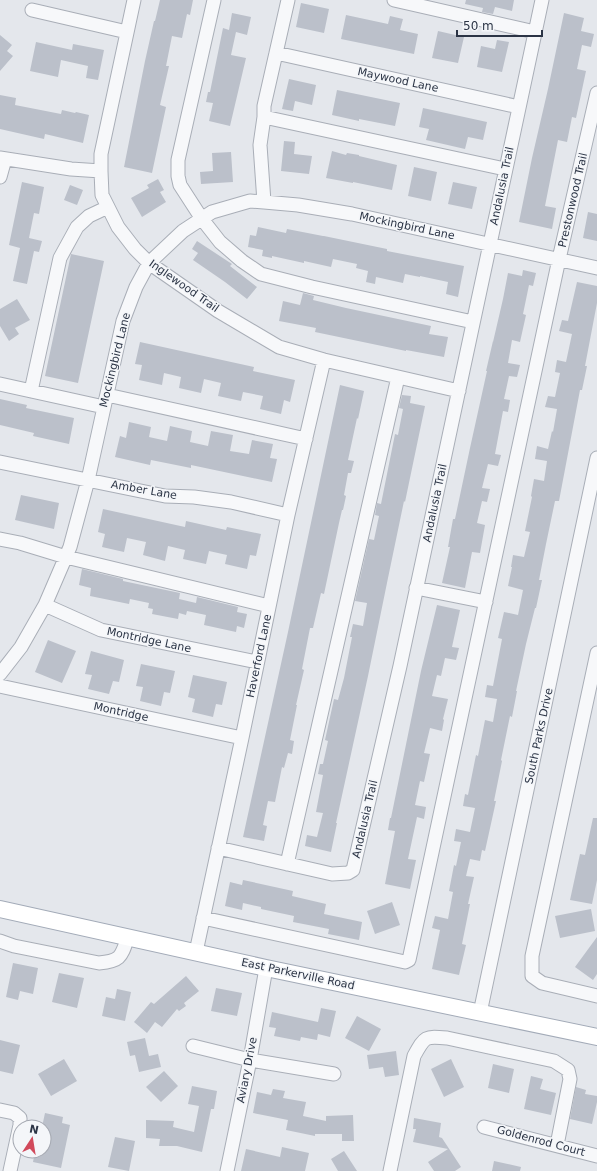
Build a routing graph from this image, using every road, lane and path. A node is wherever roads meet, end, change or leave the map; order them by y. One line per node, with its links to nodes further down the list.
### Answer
1 (134, 0): 7 (street, Inglewood Trail)
2 (214, 0): 19 (street)
3 (288, 0): 9 (street)
4 (394, 0): 8 (street)
5 (542, 0): 8 (street, Andalusia Trail)
6 (32, 10): 7 (street)
7 (127, 32): 15 (street, Inglewood Trail)
8 (535, 32): 11 (street, Andalusia Trail)
9 (276, 53): 11 (street, Maywood Lane); 12 (street)
10 (597, 93): 21 (street, Prestonwood Trail)
11 (519, 106): 14 (street, Andalusia Trail)
12 (264, 117): 14 (street); 17 (street)
13 (3, 158): 15 (street); 16 (street)
14 (505, 169): 20 (street, Andalusia Trail)
15 (101, 170): 18 (street, Inglewood Trail)
16 (0, 177)
17 (264, 202): 19 (street, Mockingbird Lane); 20 (street, Mockingbird Lane)
18 (108, 207): 22 (street, Inglewood Trail); 28 (street)
19 (202, 219): 22 (street, Mockingbird Lane); 24 (street)
20 (489, 244): 21 (street, Mockingbird Lane); 24 (street, Andalusia Trail)
21 (559, 259): 23 (street, Mockingbird Lane); 39 (street, Prestonwood Trail)
22 (149, 263): 25 (street, Inglewood Trail); 30 (street, Mockingbird Lane)
23 (597, 268)
24 (473, 322): 29 (street, Andalusia Trail)
25 (324, 360): 26 (street, Inglewood Trail); 31 (street, Haverford Lane)
26 (398, 377): 29 (street, Inglewood Trail); 48 (street)
27 (0, 384): 28 (street)
28 (31, 391): 30 (street)
29 (459, 391): 38 (street, Andalusia Trail)
30 (105, 401): 31 (street); 34 (street, Mockingbird Lane)
31 (306, 439): 35 (street, Haverford Lane)
32 (597, 458): 56 (street, South Parks Drive)
33 (0, 462): 34 (street, Amber Lane)
34 (88, 480): 35 (street, Amber Lane); 37 (street, Mockingbird Lane)
35 (288, 515): 41 (street, Haverford Lane)
36 (0, 539): 37 (street)
37 (66, 557): 40 (street, Mockingbird Lane); 41 (street)
38 (416, 588): 39 (street); 48 (street, Andalusia Trail)
39 (486, 602): 50 (street, Prestonwood Trail)
40 (45, 605): 43 (street, Montridge Lane); 44 (street, Mockingbird Lane)
41 (269, 606): 43 (street, Haverford Lane)
42 (597, 653): 55 (street)
43 (257, 662): 46 (street, Haverford Lane)
44 (0, 674)
45 (0, 686): 46 (street, Montridge)
46 (242, 738): 47 (street, Haverford Lane)
47 (218, 848): 48 (street, Andalusia Trail); 50 (street, Haverford Lane)
48 (287, 864)
49 (0, 909): 51 (main road, East Parkerville Road)
50 (203, 918): 53 (street, Haverford Lane)
51 (128, 937): 52 (street); 53 (main road, East Parkerville Road)
52 (0, 941)
53 (196, 952): 54 (main road, East Parkerville Road)
54 (266, 968): 56 (main road, East Parkerville Road); 59 (street, Aviary Drive)
55 (597, 996)
56 (480, 1013): 57 (main road, East Parkerville Road)
57 (597, 1037)
58 (193, 1046): 59 (street)
59 (250, 1060): 60 (street); 66 (street, Aviary Drive)
60 (334, 1074)
61 (0, 1110): 65 (street)
62 (484, 1127): 63 (street, Goldenrod Court)
63 (556, 1145): 64 (street, Goldenrod Court); 67 (street)
64 (597, 1156)
65 (10, 1171)
66 (227, 1171)
67 (390, 1171)

